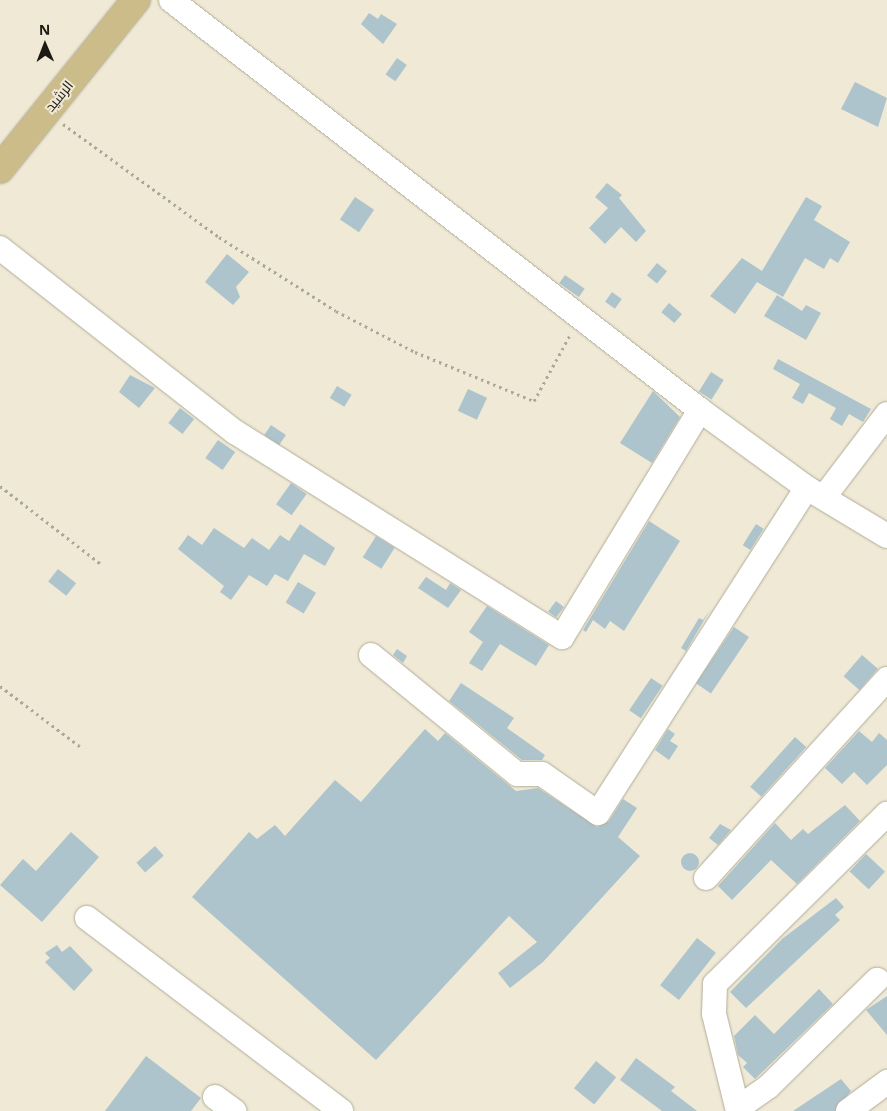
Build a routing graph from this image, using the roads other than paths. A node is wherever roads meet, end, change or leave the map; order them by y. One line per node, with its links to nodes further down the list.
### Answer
1 (136, 0): 3 (main road, الرشيد)
2 (171, 0): 5 (street)
3 (0, 169)
4 (0, 248): 5 (street)
5 (700, 410): 7 (street)
6 (887, 414): 7 (street)
7 (816, 492): 8 (street); 9 (street)
8 (887, 536)
9 (371, 655)
10 (887, 679): 12 (street)
11 (887, 814): 17 (street)
12 (706, 878)
13 (87, 918): 19 (street)
14 (877, 980): 17 (street)
15 (887, 1082): 20 (street)
16 (215, 1097): 18 (street)
17 (738, 1109)
18 (234, 1111)
19 (341, 1111)
20 (848, 1111)

